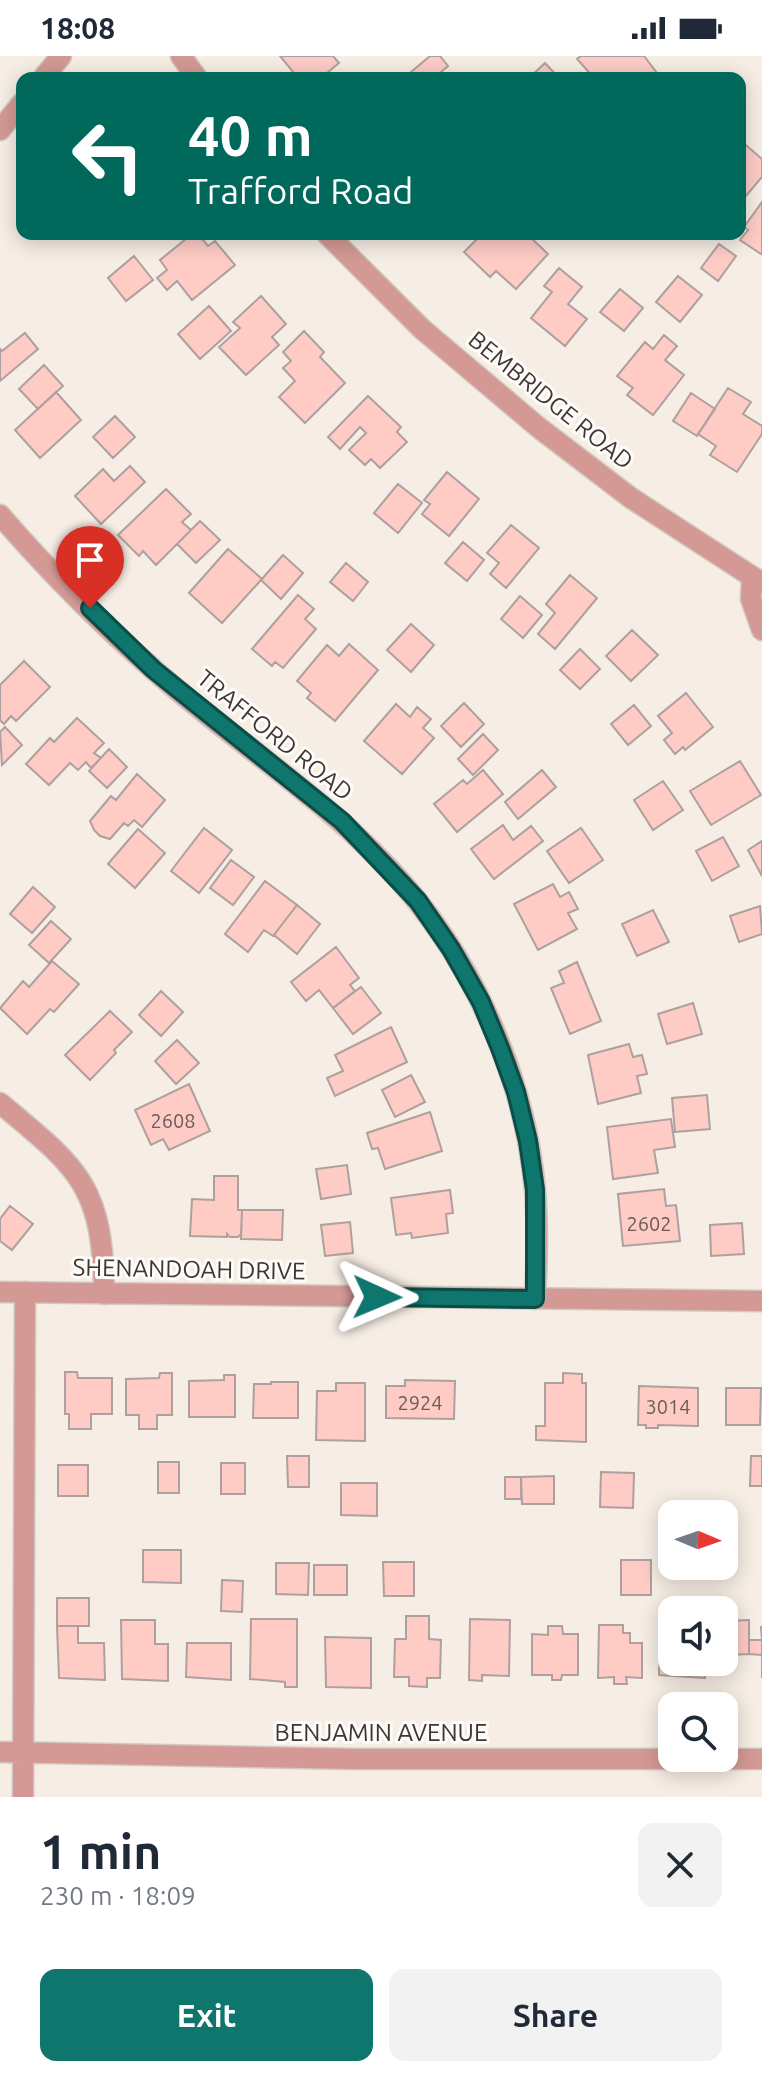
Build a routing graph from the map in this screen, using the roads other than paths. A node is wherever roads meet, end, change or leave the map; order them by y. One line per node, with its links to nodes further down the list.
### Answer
1 (61, 56): 2 (street)
2 (48, 72)
3 (16, 110): 4 (street)
4 (0, 130)
5 (333, 240): 7 (street, BEMBRIDGE ROAD)
6 (0, 515): 13 (street, TRAFFORD ROAD)
7 (757, 580): 8 (street)
8 (762, 630)
9 (0, 1103): 12 (street)
10 (0, 1292): 11 (street, SHENANDOAH DRIVE)
11 (25, 1292): 12 (street, SHENANDOAH DRIVE); 16 (street)
12 (104, 1294): 13 (street, SHENANDOAH DRIVE)
13 (535, 1299): 14 (street, SHENANDOAH DRIVE)
14 (762, 1301)
15 (0, 1752): 16 (street, BENJAMIN AVENUE)
16 (23, 1753): 17 (street, BENJAMIN AVENUE); 18 (street)
17 (762, 1759)
18 (23, 1797)

